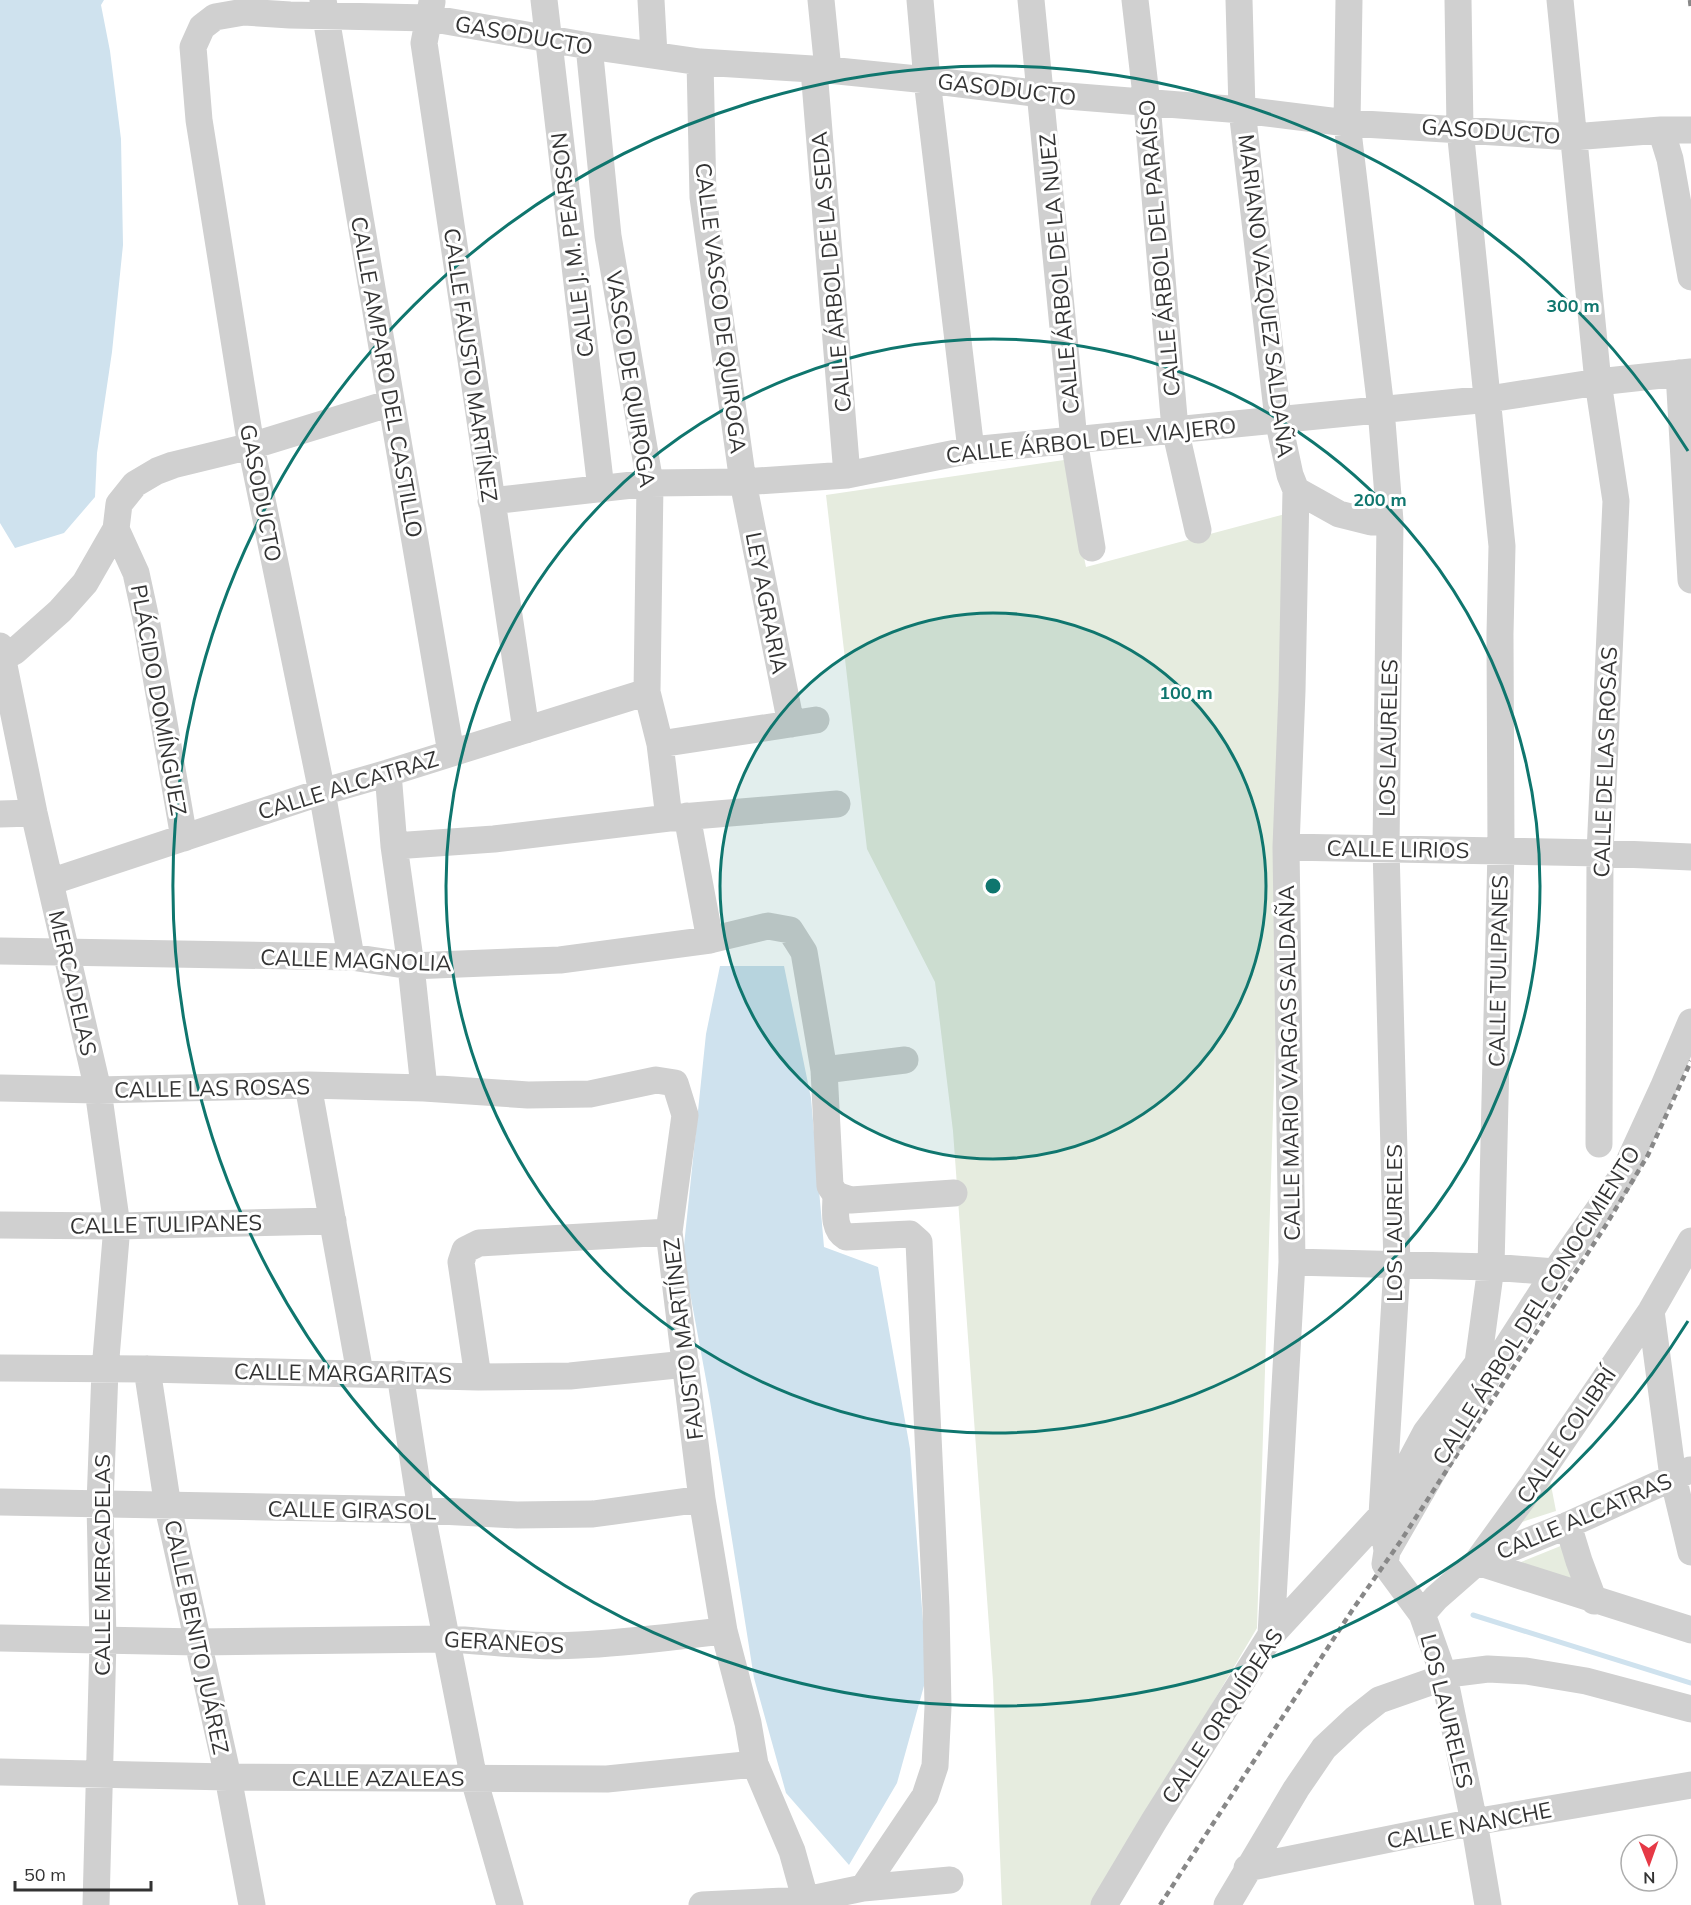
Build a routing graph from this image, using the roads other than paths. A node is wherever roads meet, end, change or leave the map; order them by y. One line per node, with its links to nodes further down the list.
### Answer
1 (544, 0): 13 (street, CALLE J. M. PEARSON)
2 (651, 0): 15 (street)
3 (821, 0): 17 (street, CALLE ÁRBOL DE LA SEDA)
4 (920, 0): 18 (street)
5 (1031, 0): 19 (street, CALLE ÁRBOL DE LA NUEZ)
6 (1135, 0): 20 (street, CALLE ÁRBOL DEL PARAÍSO)
7 (1239, 0): 21 (street, MARIANO VAZQUEZ SALDAÑA)
8 (1349, 0): 22 (street, LOS LAURELES)
9 (1458, 0): 23 (street, CALLE TULIPANES)
10 (1560, 0): 26 (street, CALLE DE LAS ROSAS)
11 (324, 7): 12 (street, GASODUCTO); 31 (street, CALLE AMPARO DEL CASTILLO); 36 (street, GASODUCTO)
12 (430, 9): 13 (street, GASODUCTO); 43 (street, CALLE FAUSTO MARTÍNEZ)
13 (548, 38): 14 (street, GASODUCTO); 41 (street, CALLE J. M. PEARSON)
14 (590, 46): 15 (street, GASODUCTO); 40 (street, VASCO DE QUIROGA)
15 (654, 55): 16 (street, GASODUCTO)
16 (700, 62): 17 (street, GASODUCTO); 39 (street, CALLE VASCO DE QUIROGA)
17 (821, 70): 18 (street, GASODUCTO); 38 (street, CALLE ÁRBOL DE LA SEDA)
18 (927, 80): 19 (street, GASODUCTO); 37 (street)
19 (1042, 94): 20 (street, GASODUCTO); 35 (street, CALLE ÁRBOL DE LA NUEZ)
20 (1147, 104): 21 (street, GASODUCTO); 34 (street, CALLE ÁRBOL DEL PARAÍSO)
21 (1242, 110): 22 (street, GASODUCTO); 33 (street, MARIANO VAZQUEZ SALDAÑA)
22 (1347, 123): 23 (street, GASODUCTO); 32 (street, LOS LAURELES)
23 (1460, 129): 26 (street, GASODUCTO); 30 (street, CALLE TULIPANES)
24 (1661, 130): 25 (street, GASODUCTO); 26 (street, GASODUCTO); 27 (street)
25 (1691, 130)
26 (1573, 137): 29 (street, CALLE DE LAS ROSAS)
27 (1691, 277)
28 (1685, 372): 29 (street, CALLE ÁRBOL DEL VIAJERO); 48 (street)
29 (1598, 382): 30 (street, CALLE ÁRBOL DEL VIAJERO); 65 (street, CALLE DE LAS ROSAS)
30 (1489, 399): 32 (street, CALLE ÁRBOL DEL VIAJERO); 64 (street, CALLE TULIPANES)
31 (391, 403): 36 (street); 53 (street, CALLE AMPARO DEL CASTILLO)
32 (1381, 409): 33 (street, CALLE ÁRBOL DEL VIAJERO); 44 (street, LOS LAURELES)
33 (1278, 419): 34 (street, CALLE ÁRBOL DEL VIAJERO); 42 (street, MARIANO VAZQUEZ SALDAÑA)
34 (1175, 429): 35 (street, CALLE ÁRBOL DEL VIAJERO); 46 (street, CALLE ÁRBOL DEL PARAÍSO)
35 (1074, 440): 37 (street, CALLE ÁRBOL DEL VIAJERO); 47 (street, CALLE ÁRBOL DE LA NUEZ)
36 (251, 446): 45 (street); 55 (street, GASODUCTO)
37 (971, 450): 38 (street, CALLE ÁRBOL DEL VIAJERO)
38 (847, 475): 39 (street, CALLE ÁRBOL DEL VIAJERO)
39 (743, 482): 40 (street, CALLE ÁRBOL DEL VIAJERO); 52 (street, LEY AGRARIA)
40 (650, 483): 41 (street, CALLE ÁRBOL DEL VIAJERO); 50 (street, VASCO DE QUIROGA)
41 (601, 489): 43 (street, CALLE ÁRBOL DEL VIAJERO)
42 (1296, 490): 44 (street, MARIANO VAZQUEZ SALDAÑA); 62 (street, CALLE MARIO VARGAS SALDAÑA)
43 (491, 501): 51 (street, CALLE FAUSTO MARTÍNEZ)
44 (1390, 521): 63 (street, LOS LAURELES)
45 (116, 529): 49 (street); 60 (street, PLÁCIDO DOMÍNGUEZ)
46 (1198, 530)
47 (1092, 548)
48 (1691, 580)
49 (1, 655): 57 (street)
50 (647, 692): 51 (street, CALLE ALCATRAZ); 52 (street, VASCO DE QUIROGA)
51 (526, 730): 53 (street, CALLE ALCATRAZ)
52 (660, 744): 59 (street, VASCO DE QUIROGA)
53 (451, 753): 54 (street, CALLE ALCATRAZ)
54 (388, 773): 55 (street, CALLE ALCATRAZ); 61 (street)
55 (322, 792): 60 (street, CALLE ALCATRAZ); 71 (street, GASODUCTO)
56 (837, 804): 59 (street)
57 (34, 813): 58 (street); 67 (street)
58 (0, 814)
59 (678, 817): 61 (street); 68 (street, VASCO DE QUIROGA)
60 (184, 838): 67 (street, CALLE ALCATRAZ)
61 (394, 846): 72 (street)
62 (1286, 847): 63 (street, CALLE LIRIOS); 88 (street, CALLE MARIO VARGAS SALDAÑA)
63 (1386, 848): 64 (street, CALLE LIRIOS); 89 (street, LOS LAURELES)
64 (1501, 850): 65 (street, CALLE LIRIOS); 90 (street, CALLE TULIPANES)
65 (1600, 853): 66 (street, CALLE LIRIOS); 80 (street, CALLE DE LAS ROSAS)
66 (1691, 857)
67 (50, 882): 70 (street, MERCADELAS)
68 (710, 940): 72 (street, CALLE MAGNOLIA); 75 (street, CALLE MAGNOLIA)
69 (0, 951): 70 (street, CALLE MAGNOLIA)
70 (66, 954): 71 (street, CALLE MAGNOLIA); 79 (street, MERCADELAS)
71 (351, 957): 72 (street, CALLE MAGNOLIA)
72 (411, 966): 78 (street)
73 (1691, 1022): 91 (street, CALLE ÁRBOL DEL CONOCIMIENTO)
74 (905, 1060): 75 (street)
75 (824, 1070): 82 (street, CALLE MAGNOLIA)
76 (308, 1085): 78 (street, CALLE LAS ROSAS); 79 (street, CALLE LAS ROSAS); 83 (street)
77 (0, 1088): 79 (street, CALLE LAS ROSAS)
78 (424, 1088): 86 (street, FAUSTO MARTÍNEZ)
79 (98, 1090): 85 (street, MERCADELAS)
80 (1599, 1144)
81 (954, 1193): 82 (street)
82 (836, 1195): 131 (street, CALLE MAGNOLIA)
83 (333, 1221): 85 (street, CALLE TULIPANES); 97 (street)
84 (0, 1225): 85 (street, CALLE TULIPANES)
85 (117, 1226): 96 (street, CALLE MERCADELAS)
86 (669, 1232): 93 (street, FAUSTO MARTÍNEZ); 99 (street)
87 (1691, 1241): 92 (street, CALLE COLIBRÍ)
88 (1292, 1262): 89 (street); 115 (street, CALLE MARIO VARGAS SALDAÑA)
89 (1397, 1266): 90 (street); 106 (street, LOS LAURELES)
90 (1491, 1267): 91 (street); 106 (street, CALLE TULIPANES)
91 (1555, 1272): 108 (street, CALLE ÁRBOL DEL CONOCIMIENTO)
92 (1651, 1311): 100 (street); 110 (street, CALLE COLIBRÍ)
93 (686, 1364): 99 (street, CALLE MARGARITAS); 101 (street, FAUSTO MARTÍNEZ)
94 (0, 1368): 96 (street, CALLE MARGARITAS)
95 (147, 1369): 96 (street, CALLE MARGARITAS); 97 (street, CALLE MARGARITAS); 104 (street, CALLE BENITO JUÁREZ)
96 (105, 1370): 103 (street, CALLE MERCADELAS)
97 (360, 1373): 98 (street, CALLE MARGARITAS)
98 (400, 1374): 99 (street, CALLE MARGARITAS); 105 (street)
99 (478, 1377)
100 (1682, 1473): 107 (street, CALLE ALCATRAS); 109 (street)
101 (702, 1499): 105 (street, CALLE GIRASOL); 114 (street, FAUSTO MARTÍNEZ)
102 (0, 1502): 103 (street, CALLE GIRASOL)
103 (100, 1504): 104 (street, CALLE GIRASOL); 118 (street, CALLE MERCADELAS)
104 (168, 1507): 105 (street, CALLE GIRASOL); 119 (street, CALLE BENITO JUÁREZ)
105 (421, 1510): 117 (street)
106 (1382, 1515): 108 (street, LOS LAURELES); 115 (street, CALLE ORQUÍDEAS)
107 (1568, 1525): 110 (street, CALLE ALCATRAS); 111 (street)
108 (1387, 1551): 112 (street, LOS LAURELES)
109 (1691, 1552)
110 (1477, 1562): 111 (street); 112 (street, CALLE COLIBRÍ)
111 (1594, 1601): 113 (street)
112 (1422, 1614): 120 (street, LOS LAURELES)
113 (1691, 1630)
114 (724, 1631): 117 (street, GERANEOS); 122 (street)
115 (1271, 1635): 137 (street, CALLE ORQUÍDEAS)
116 (0, 1638): 118 (street, GERANEOS)
117 (446, 1639): 119 (street, GERANEOS); 126 (street)
118 (103, 1641): 119 (street, GERANEOS); 124 (street, CALLE MERCADELAS)
119 (198, 1642): 125 (street, CALLE BENITO JUÁREZ)
120 (1444, 1676): 121 (street); 128 (street, LOS LAURELES); 129 (street)
121 (1691, 1709)
122 (755, 1764): 126 (street, CALLE AZALEAS); 132 (street)
123 (0, 1772): 124 (street, CALLE AZALEAS)
124 (100, 1774): 125 (street, CALLE AZALEAS); 133 (street, CALLE MERCADELAS)
125 (228, 1777): 126 (street, CALLE AZALEAS); 134 (street, CALLE BENITO JUÁREZ)
126 (474, 1779): 135 (street)
127 (1691, 1785): 128 (street, CALLE NANCHE)
128 (1474, 1822): 129 (street, CALLE NANCHE); 139 (street, LOS LAURELES)
129 (1248, 1868): 138 (street)
130 (950, 1880): 131 (street)
131 (863, 1888): 132 (street)
132 (806, 1903): 136 (street)
133 (96, 1905)
134 (252, 1905)
135 (510, 1905)
136 (702, 1905)
137 (1104, 1905)
138 (1227, 1905)
139 (1488, 1905)

